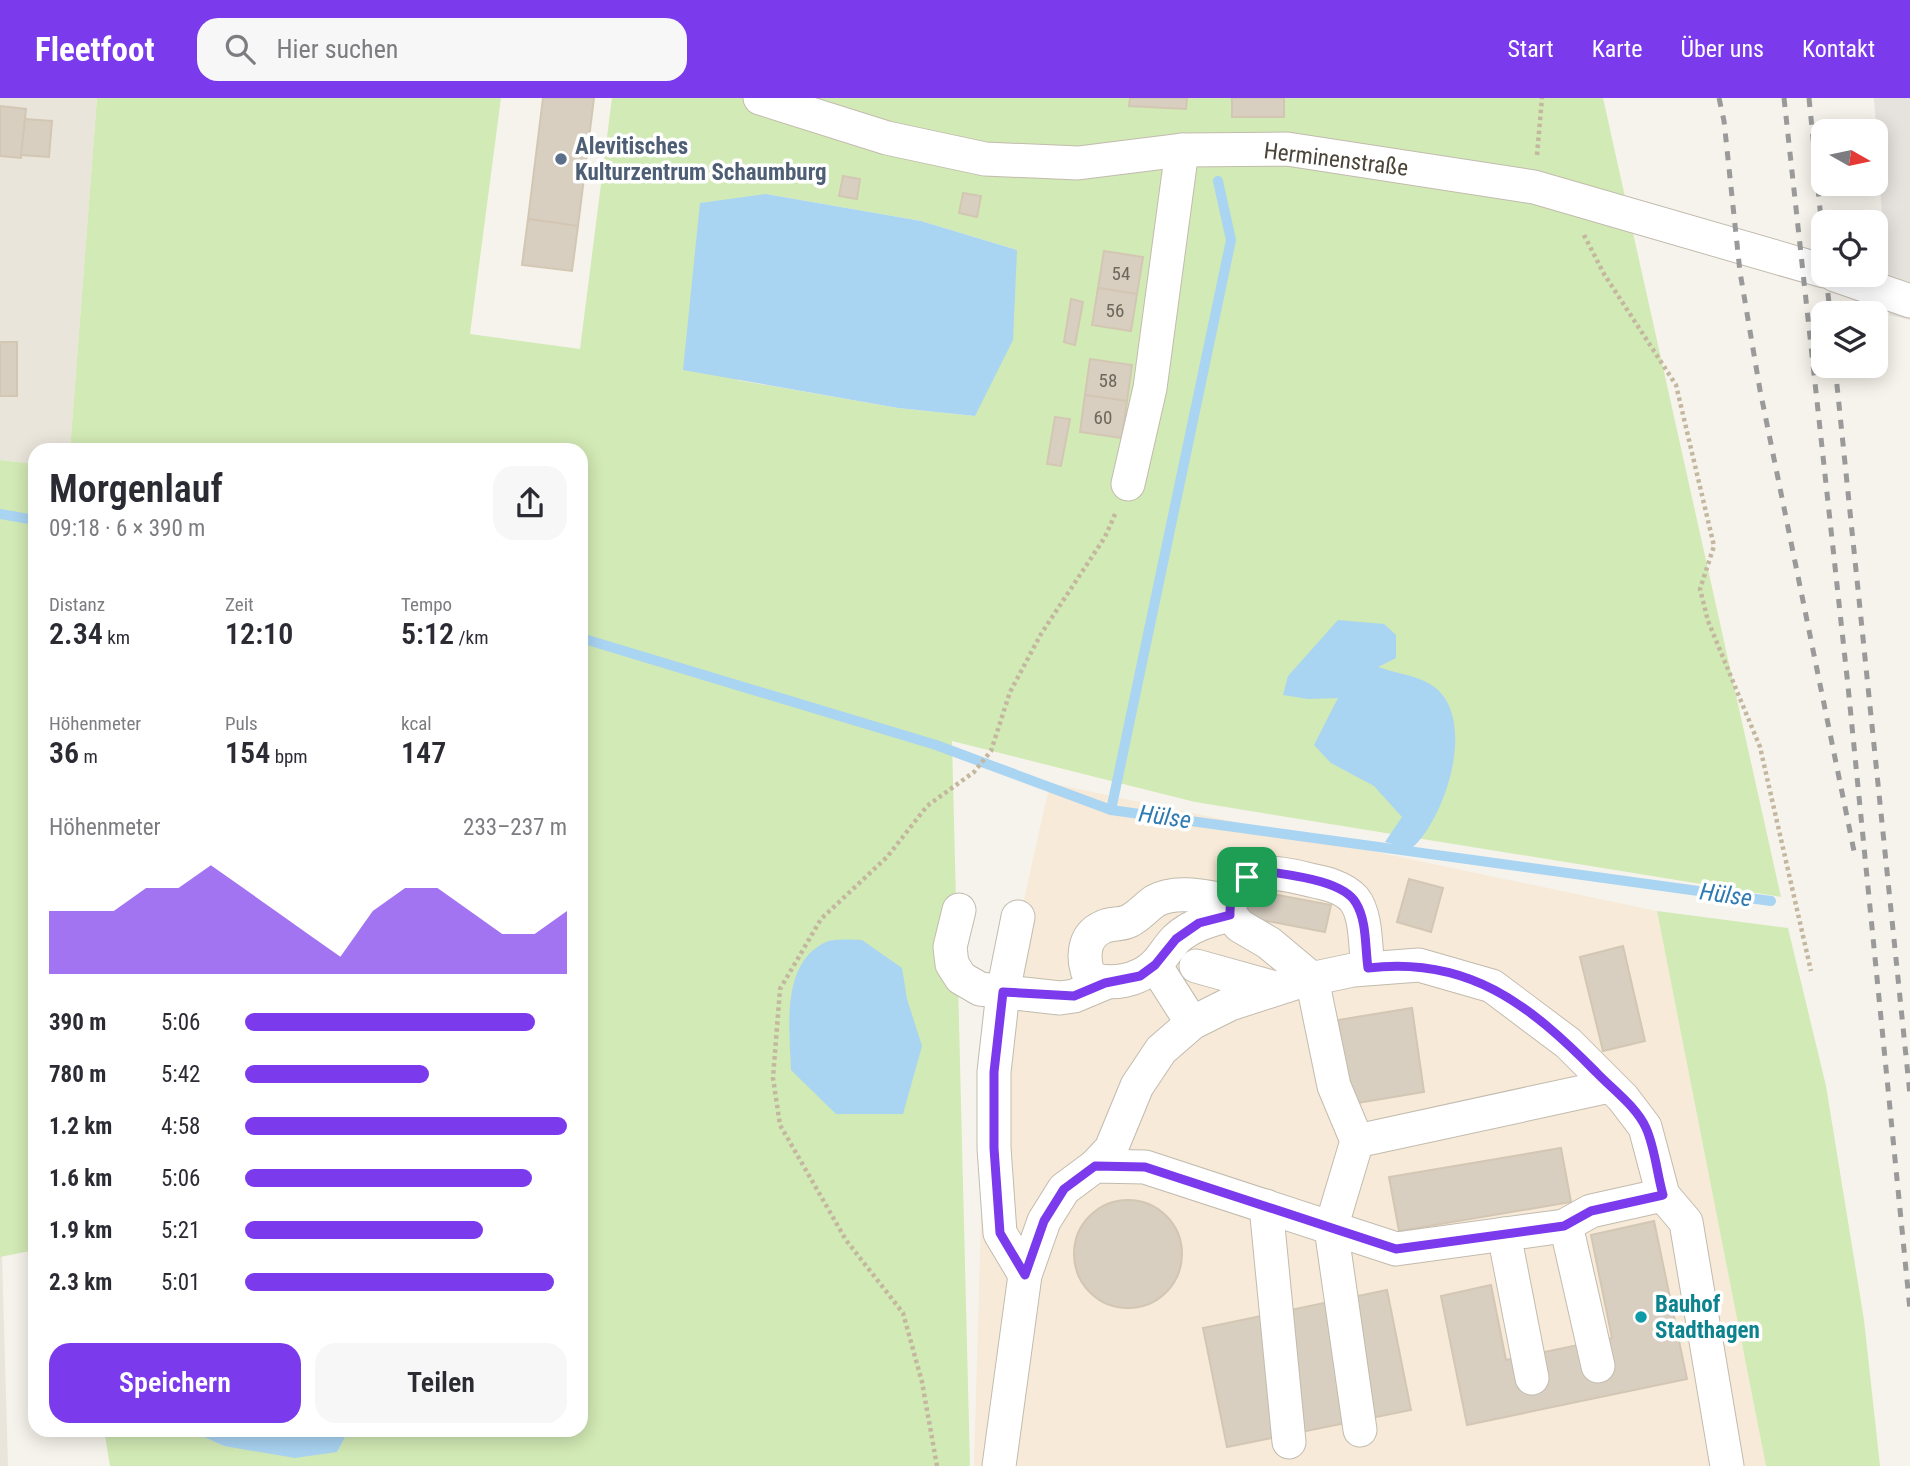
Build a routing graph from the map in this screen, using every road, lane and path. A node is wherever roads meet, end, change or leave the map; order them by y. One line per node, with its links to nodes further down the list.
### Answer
1 (760, 98): 3 (street, Herminenstraße)
2 (1542, 98): 4 (path)
3 (1182, 150): 4 (street, Herminenstraße); 8 (street)
4 (1548, 191): 5 (street, Herminenstraße); 15 (path)
5 (1811, 267)
6 (1870, 287): 7 (street)
7 (1910, 301)
8 (1128, 484): 34 (path)
9 (1229, 908): 12 (street); 14 (street); 16 (street); 17 (street)
10 (959, 910): 19 (street)
11 (1018, 917): 19 (street)
12 (1155, 965): 17 (street); 20 (street)
13 (1196, 966): 18 (street)
14 (1368, 968): 16 (street); 21 (street)
15 (1811, 971)
16 (1312, 979): 18 (street); 22 (street)
17 (1105, 983): 19 (street)
18 (1275, 988): 20 (street)
19 (1003, 992): 29 (street)
20 (1192, 1023): 23 (street)
21 (1610, 1086): 22 (street); 24 (street)
22 (1357, 1141): 27 (street)
23 (1095, 1166): 25 (street); 29 (street)
24 (1663, 1195): 26 (street); 36 (street)
25 (1266, 1206): 27 (street); 33 (street)
26 (1566, 1225): 28 (street); 30 (street)
27 (1331, 1228): 28 (street); 32 (street)
28 (1504, 1234): 31 (street)
29 (1025, 1275): 35 (street)
30 (1598, 1366)
31 (1532, 1378)
32 (1360, 1430)
33 (1289, 1442)
34 (937, 1466)
35 (999, 1466)
36 (1727, 1466)

